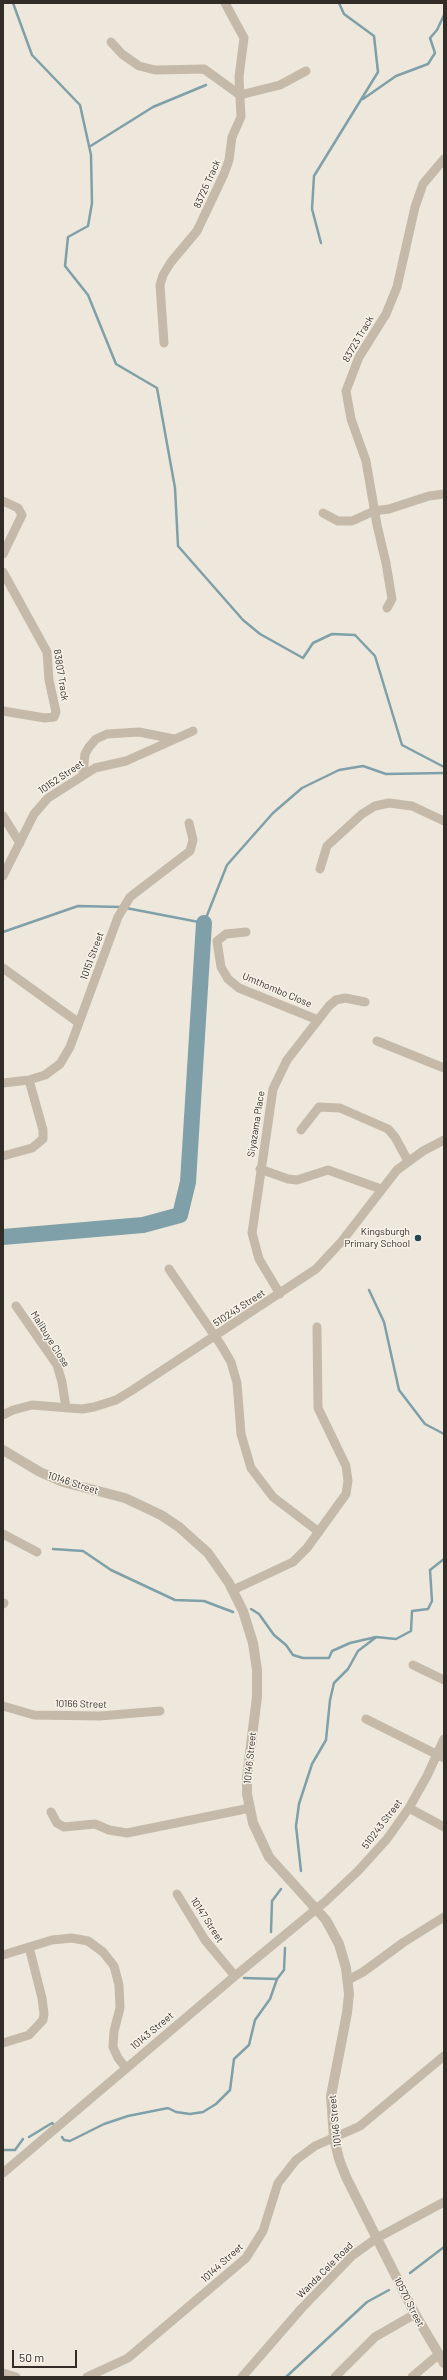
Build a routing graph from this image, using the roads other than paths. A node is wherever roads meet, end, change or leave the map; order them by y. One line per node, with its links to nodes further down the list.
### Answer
1 (225, 3): 4 (street, 83725 Track)
2 (111, 42): 4 (street)
3 (306, 71): 4 (street)
4 (240, 95): 6 (street, 83725 Track)
5 (444, 159): 9 (street, 83723 Track)
6 (164, 343)
7 (444, 494): 9 (street)
8 (3, 501): 11 (street)
9 (374, 511): 10 (street); 13 (street, 83723 Track)
10 (323, 513)
11 (3, 554)
12 (3, 572): 14 (street, 83807 Track)
13 (387, 608)
14 (3, 712)
15 (193, 731): 16 (street, 10152 Street)
16 (174, 739): 17 (street, 10152 Street); 17 (street)
17 (83, 775): 21 (street, 10152 Street)
18 (3, 816): 21 (street)
19 (444, 821): 22 (street)
20 (190, 823): 28 (street, 10151 Street)
21 (20, 843): 23 (street, 10152 Street)
22 (320, 870)
23 (3, 876)
24 (246, 932): 27 (street, Umthombo Close)
25 (3, 968): 28 (street)
26 (365, 1002): 27 (street, Siyazama Place)
27 (318, 1020): 37 (street, Siyazama Place)
28 (79, 1023): 31 (street, 10151 Street)
29 (377, 1041): 30 (street)
30 (444, 1068)
31 (28, 1080): 32 (street, 10151 Street); 35 (street)
32 (3, 1083)
33 (301, 1130): 36 (street)
34 (444, 1140): 36 (street, 510243 Street)
35 (3, 1156)
36 (408, 1161): 38 (street, 510243 Street)
37 (260, 1169): 38 (street); 40 (street, Siyazama Place)
38 (381, 1189): 40 (street, 510243 Street)
39 (170, 1269): 43 (street)
40 (280, 1294): 43 (street, 510243 Street)
41 (16, 1306): 44 (street, Malibuye Close)
42 (318, 1327): 47 (street)
43 (215, 1336): 44 (street, 510243 Street); 47 (street)
44 (66, 1408): 45 (street, 510243 Street)
45 (3, 1415)
46 (3, 1450): 50 (street, 10146 Street)
47 (319, 1532): 50 (street)
48 (3, 1534): 49 (street)
49 (37, 1552)
50 (233, 1590): 58 (street, 10146 Street)
51 (413, 1665): 52 (street)
52 (444, 1680)
53 (3, 1706): 54 (street, 10166 Street)
54 (160, 1712)
55 (366, 1719): 57 (street)
56 (444, 1739): 57 (street, 510243 Street)
57 (441, 1756): 59 (street, 510243 Street)
58 (250, 1808): 60 (street); 63 (street, 10146 Street)
59 (409, 1808): 61 (street); 63 (street, 510243 Street)
60 (51, 1812)
61 (444, 1827)
62 (177, 1894): 67 (street, 10147 Street)
63 (317, 1908): 67 (street, 10143 Street); 68 (street, 10146 Street)
64 (444, 1917): 68 (street)
65 (30, 1947): 66 (street); 69 (street); 71 (street)
66 (3, 1955)
67 (235, 1976): 71 (street, 10143 Street)
68 (348, 1980): 72 (street, 10146 Street)
69 (3, 2043)
70 (444, 2056): 72 (street, 10144 Street)
71 (126, 2068): 73 (street, 10143 Street)
72 (334, 2138): 75 (street, 10146 Street); 79 (street, 10144 Street)
73 (3, 2173)
74 (444, 2202): 75 (street, Wanda Cele Road)
75 (377, 2238): 76 (street, 10570 Street); 81 (street, Wanda Cele Road)
76 (415, 2314): 77 (street, 10570 Street); 82 (street)
77 (438, 2355): 78 (street, 10570 Street); 83 (street)
78 (444, 2364)
79 (96, 2375): 80 (street, 10144 Street)
80 (87, 2377)
81 (242, 2377)
82 (335, 2377)
83 (412, 2377)

